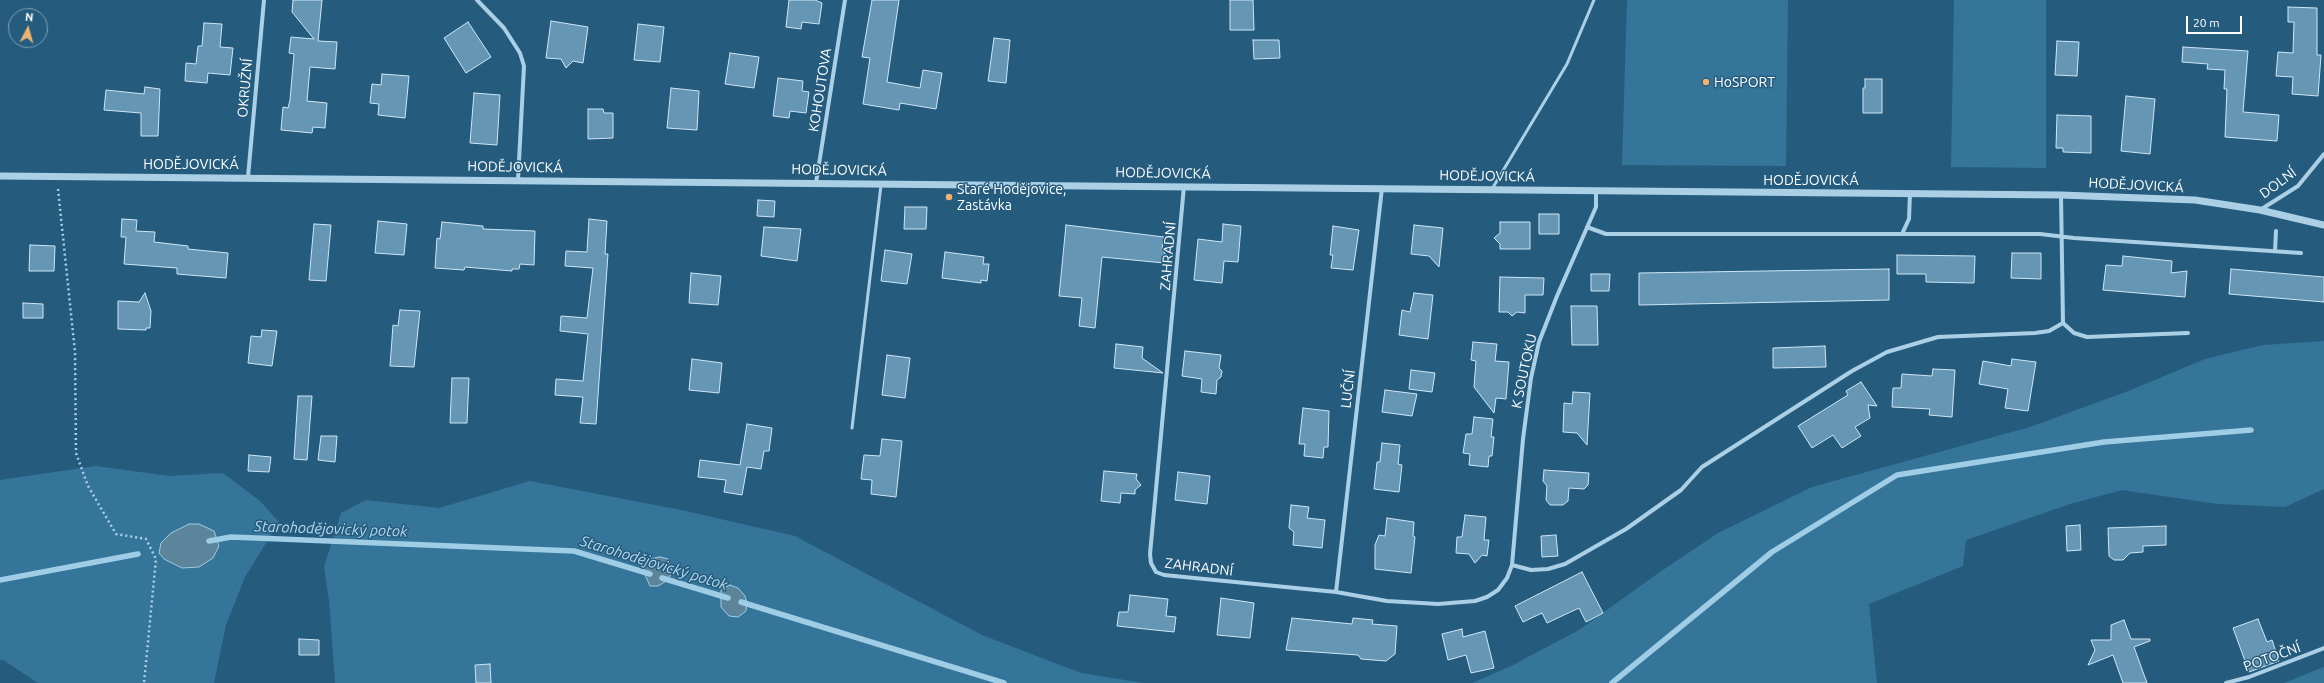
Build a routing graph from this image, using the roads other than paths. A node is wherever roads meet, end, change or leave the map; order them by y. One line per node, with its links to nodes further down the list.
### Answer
1 (264, 0): 7 (street, OKRUŽNÍ)
2 (477, 0): 8 (street)
3 (845, 0): 9 (street, KOHOUTOVA)
4 (1594, 0): 13 (lane)
5 (2324, 154): 17 (street, DOLNÍ)
6 (0, 176): 7 (street, HODĚJOVICKÁ)
7 (248, 177): 8 (street, HODĚJOVICKÁ)
8 (518, 180): 9 (street, HODĚJOVICKÁ)
9 (816, 183): 10 (street, HODĚJOVICKÁ)
10 (881, 183): 11 (street, HODĚJOVICKÁ); 27 (lane)
11 (1184, 186): 12 (street, HODĚJOVICKÁ); 29 (street, ZAHRADNÍ)
12 (1382, 188): 13 (street, HODĚJOVICKÁ); 29 (street, LUČNÍ)
13 (1492, 189): 14 (street, HODĚJOVICKÁ)
14 (1596, 191): 15 (street, HODĚJOVICKÁ); 19 (street, K SOUTOKU)
15 (1910, 193): 16 (street, HODĚJOVICKÁ); 21 (street)
16 (2062, 195): 17 (street, HODĚJOVICKÁ); 22 (street)
17 (2260, 210): 18 (street, HODĚJOVICKÁ)
18 (2324, 224)
19 (1587, 227): 21 (street); 28 (street, K SOUTOKU)
20 (2276, 231): 23 (street)
21 (1902, 234): 22 (street)
22 (2061, 236): 23 (street); 25 (street)
23 (2275, 251): 24 (street)
24 (2301, 253)
25 (2063, 323): 26 (street); 28 (street)
26 (2188, 333)
27 (852, 428)
28 (1512, 565): 29 (street, ZAHRADNÍ)
29 (1336, 592)
30 (2324, 648): 31 (street, POTOČNÍ)
31 (2226, 683)

